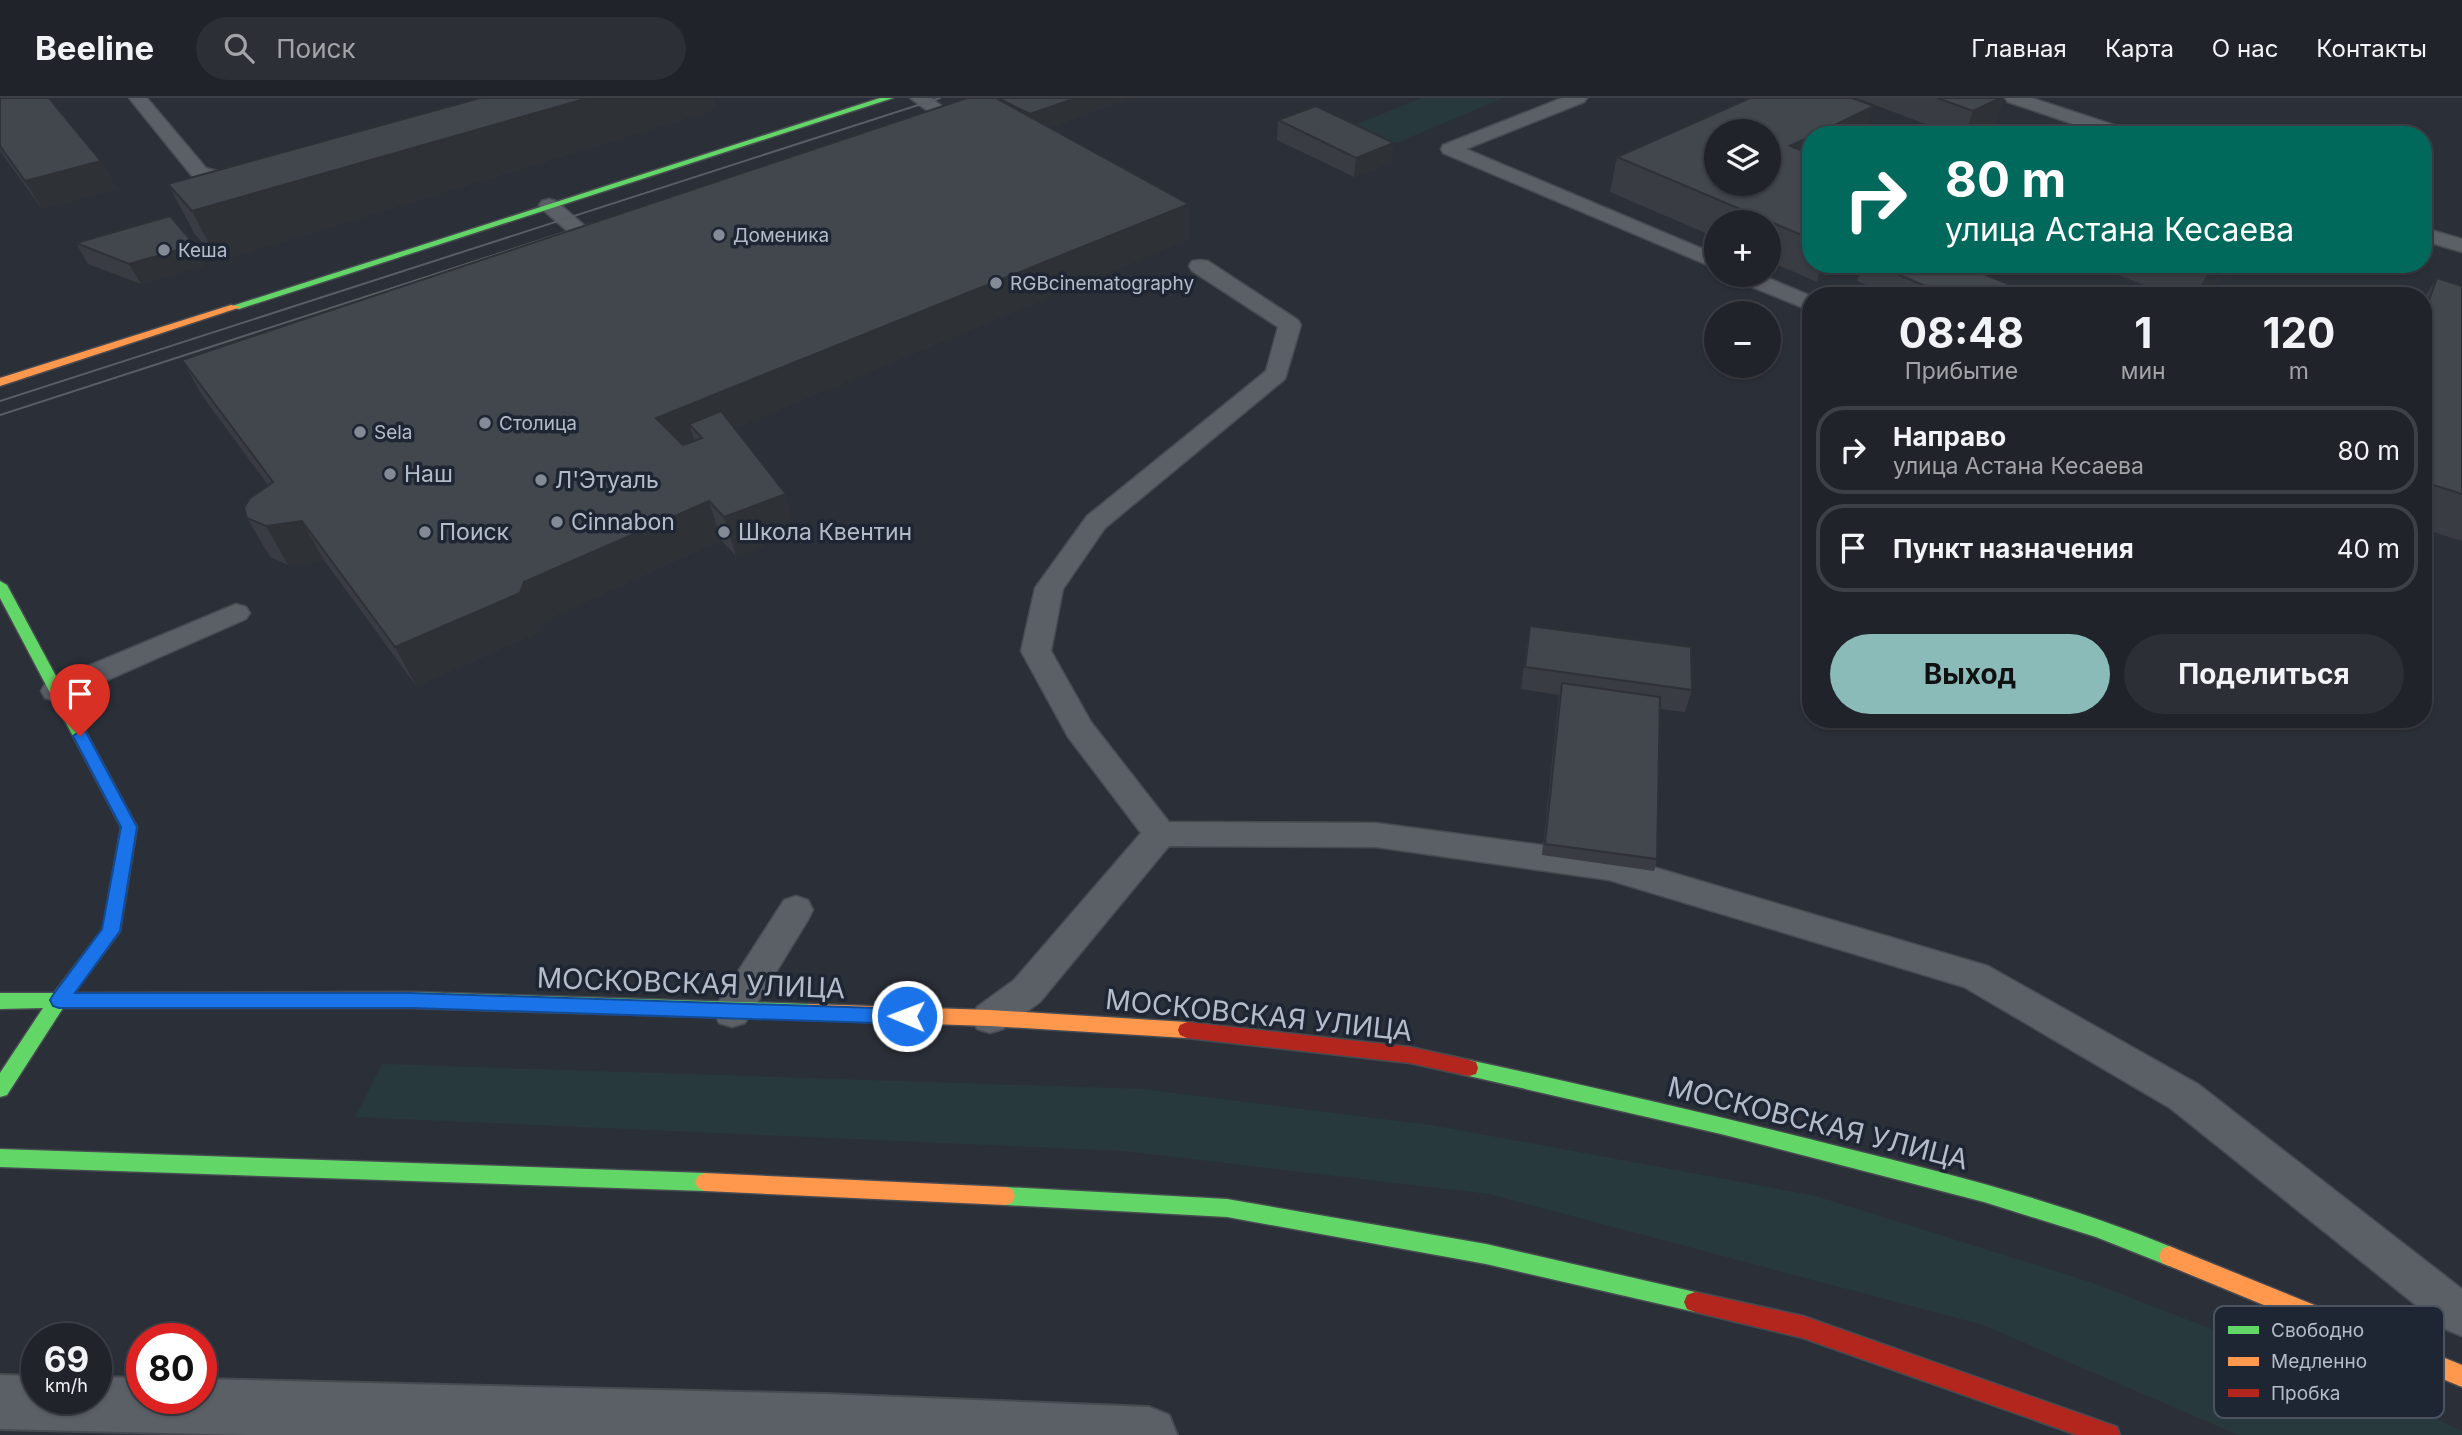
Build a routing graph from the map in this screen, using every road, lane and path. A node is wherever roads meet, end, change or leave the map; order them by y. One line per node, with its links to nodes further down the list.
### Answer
1 (138, 98): 8 (lane)
2 (889, 98): 9 (main road)
3 (919, 98): 6 (lane)
4 (1578, 98): 13 (lane)
5 (2014, 98): 7 (lane)
6 (949, 118)
7 (2098, 126)
8 (265, 177)
9 (550, 205): 10 (lane); 17 (main road)
10 (586, 237)
11 (2432, 237): 12 (lane)
12 (2462, 246)
13 (1704, 257)
14 (1200, 266): 21 (lane)
15 (1771, 287): 16 (lane)
16 (1802, 300)
17 (0, 382)
18 (0, 584): 20 (main road)
19 (236, 613): 20 (lane)
20 (56, 691): 23 (main road)
21 (1160, 834): 26 (lane); 30 (lane)
22 (796, 910): 25 (lane)
23 (59, 1000): 24 (main road, МОСКОВСКАЯ УЛИЦА); 25 (main road, МОСКОВСКАЯ УЛИЦА); 27 (main road)
24 (0, 1001)
25 (732, 1012): 26 (main road, МОСКОВСКАЯ УЛИЦА)
26 (990, 1018): 29 (main road, МОСКОВСКАЯ УЛИЦА)
27 (0, 1089)
28 (0, 1158): 35 (main road)
29 (2286, 1306)
30 (2462, 1315)
31 (2444, 1368): 32 (main road, МОСКОВСКАЯ УЛИЦА)
32 (2462, 1376)
33 (0, 1402): 34 (street)
34 (1149, 1435)
35 (2109, 1435)

